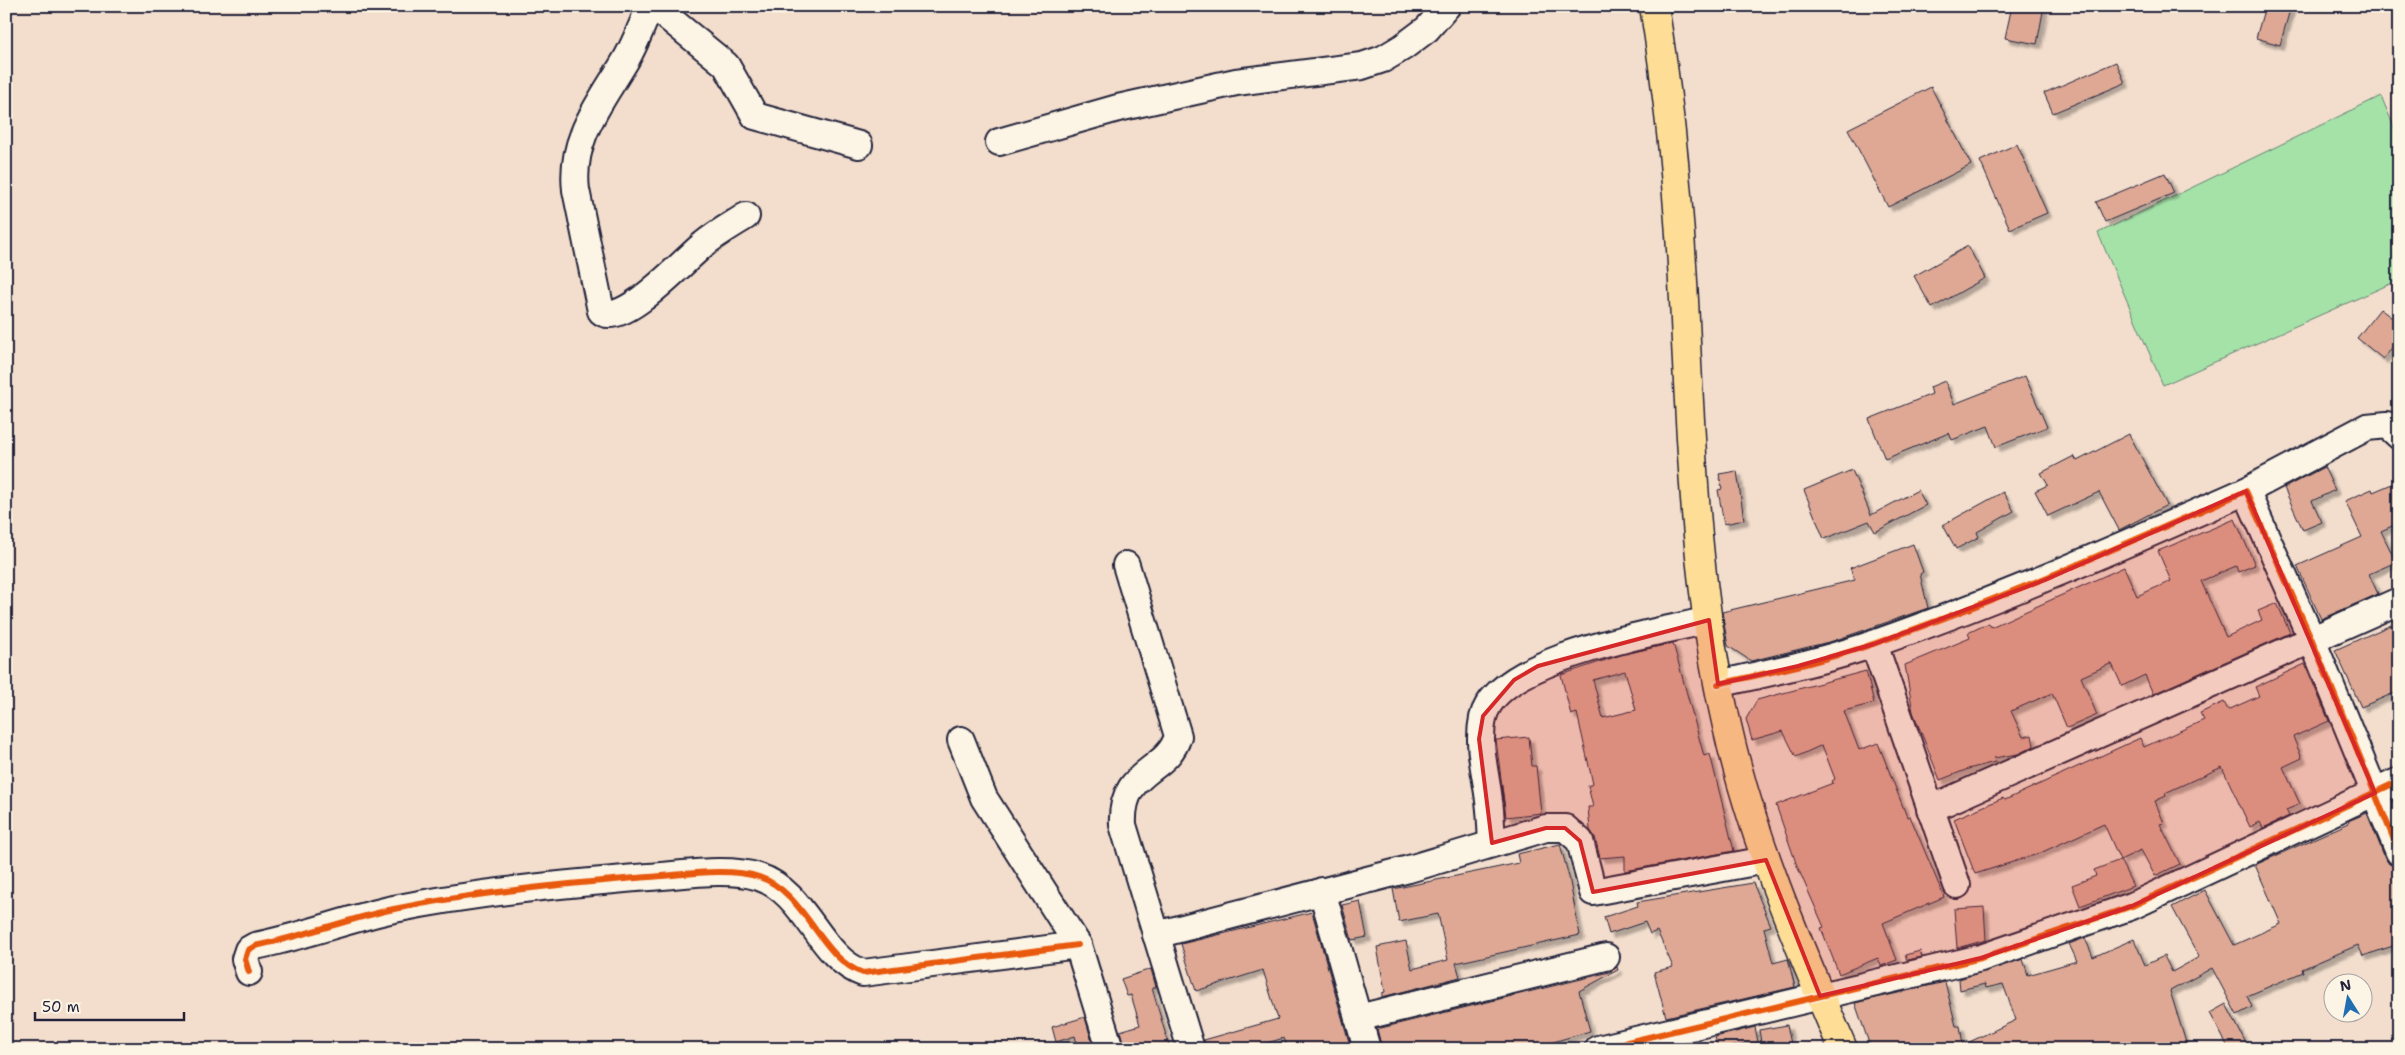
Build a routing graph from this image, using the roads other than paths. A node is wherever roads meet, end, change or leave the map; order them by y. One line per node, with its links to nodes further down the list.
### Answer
1 (650, 6): 7 (street)
2 (654, 6): 6 (street)
3 (1448, 6): 5 (street)
4 (1654, 6): 12 (main road)
5 (999, 142)
6 (859, 145)
7 (746, 216)
8 (2399, 436): 9 (street)
9 (2246, 491): 13 (street); 14 (street)
10 (1126, 565): 25 (street)
11 (2399, 601): 13 (street)
12 (1708, 620): 15 (main road); 20 (street)
13 (2312, 640): 18 (street); 19 (street)
14 (1874, 644): 15 (street); 19 (street)
15 (1718, 684): 22 (main road)
16 (961, 740): 26 (street)
17 (2399, 781): 18 (street)
18 (2374, 793): 21 (street); 29 (street)
19 (1930, 808): 23 (street)
20 (1492, 843): 22 (street); 24 (street)
21 (2399, 852)
22 (1766, 860): 29 (main road)
23 (1957, 885)
24 (1322, 891): 25 (street); 30 (street)
25 (1156, 935): 32 (street)
26 (1078, 945): 28 (street); 31 (street)
27 (1606, 957): 30 (street)
28 (249, 972)
29 (1820, 996): 34 (street); 35 (main road)
30 (1358, 1018): 33 (street)
31 (1110, 1049)
32 (1191, 1049)
33 (1367, 1049)
34 (1598, 1049)
35 (1843, 1049)

